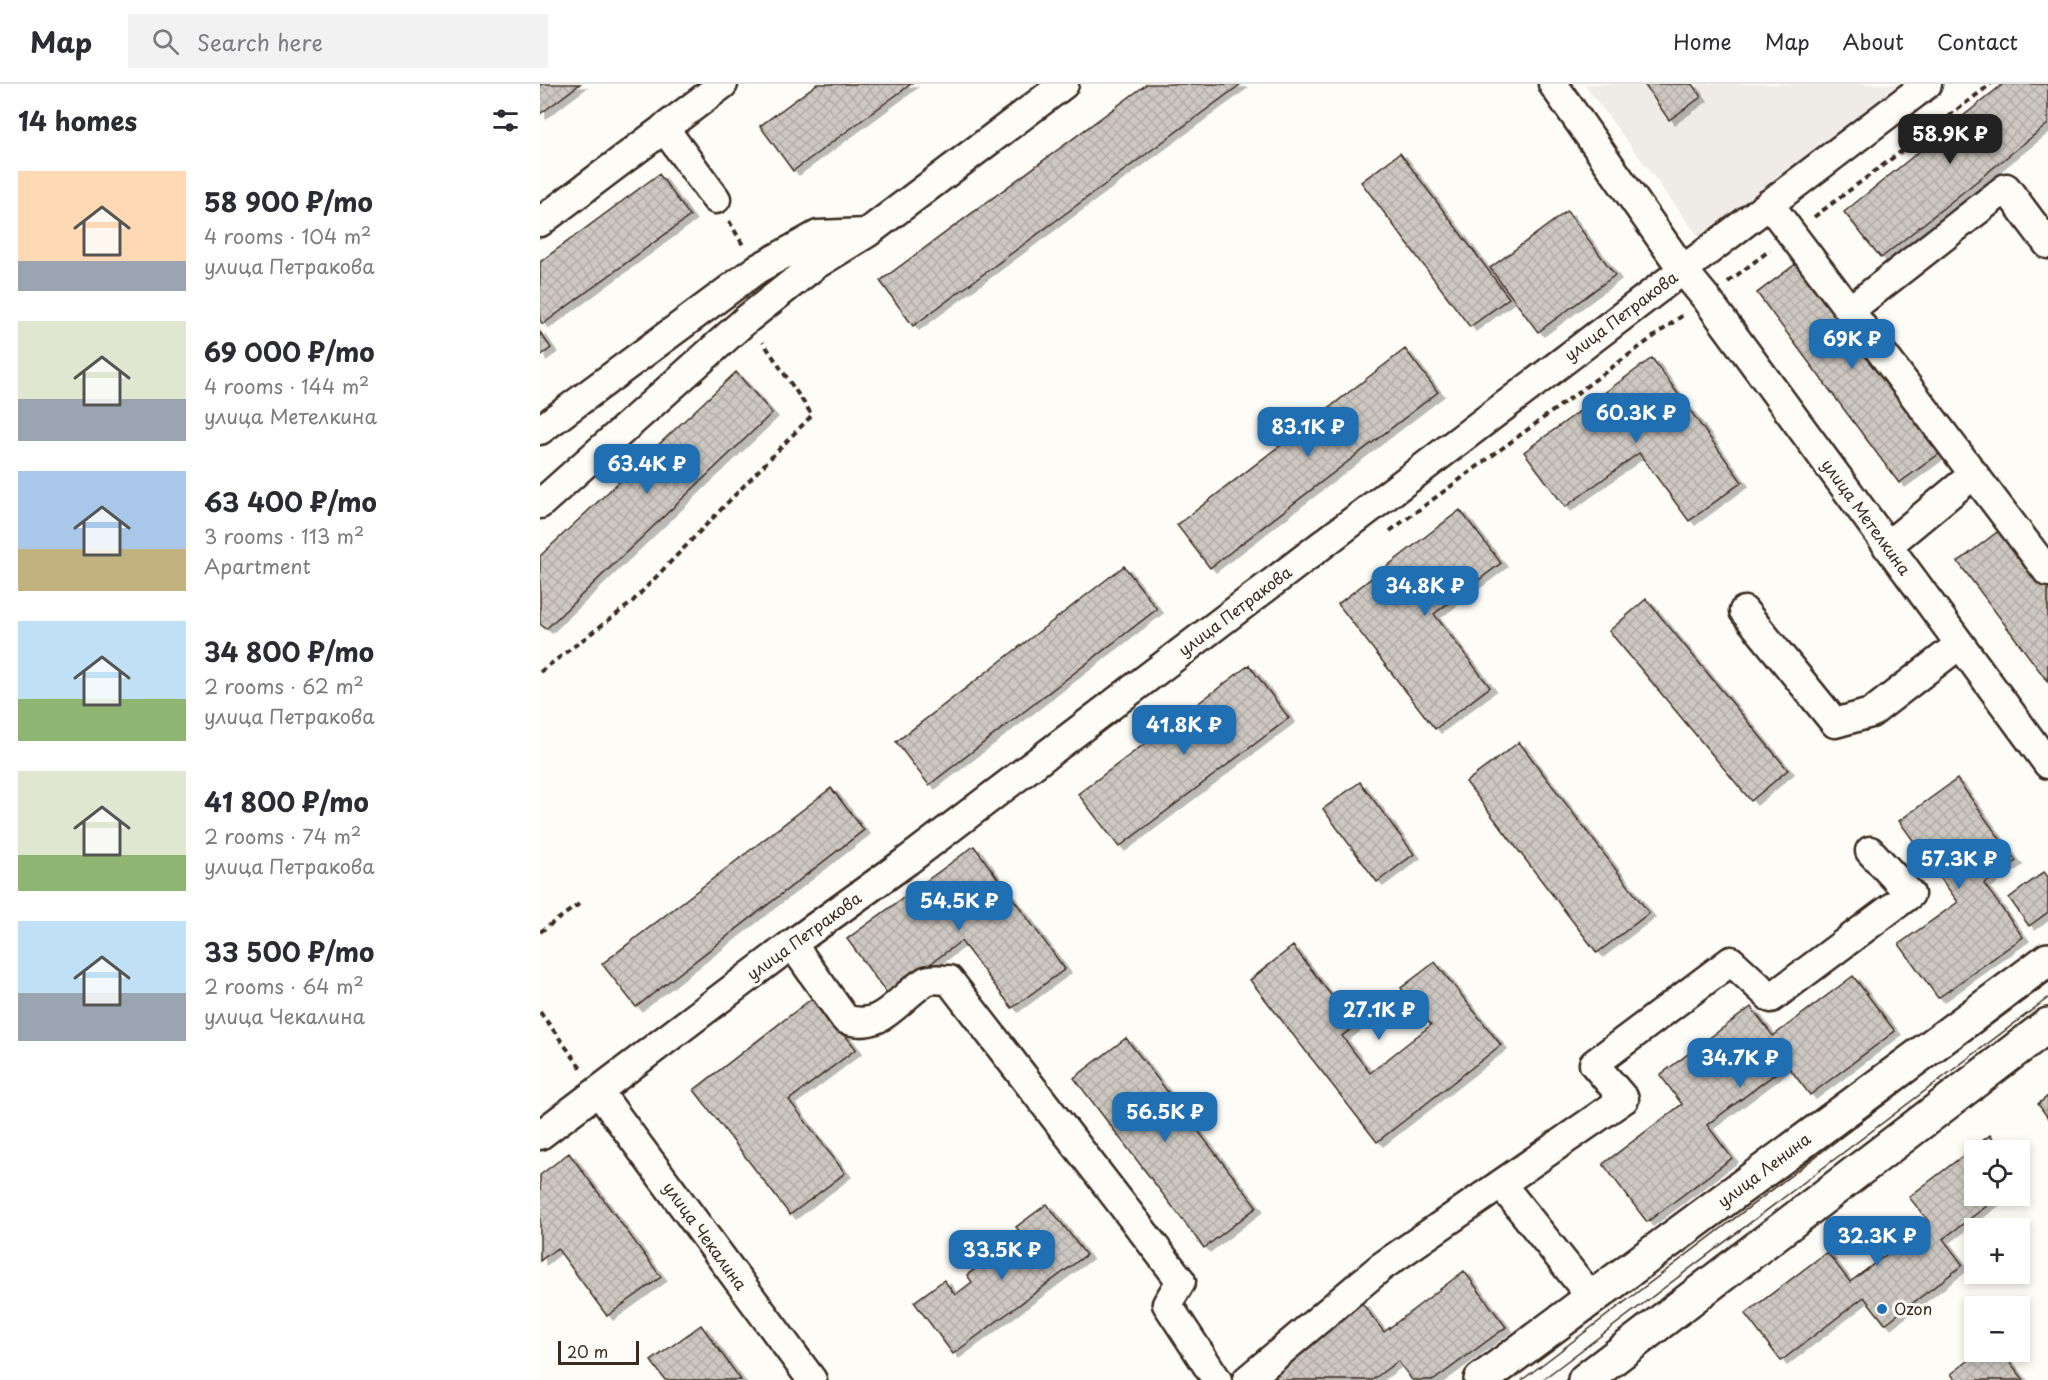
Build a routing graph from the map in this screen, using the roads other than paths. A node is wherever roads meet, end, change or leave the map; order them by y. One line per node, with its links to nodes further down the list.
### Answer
1 (723, 84): 5 (street)
2 (1064, 84): 9 (street)
3 (1553, 84): 11 (street, улица Метелкина)
4 (1927, 84): 7 (street, улица Петракова)
5 (664, 128): 6 (street); 8 (street)
6 (716, 199)
7 (1769, 204): 11 (street, улица Петракова); 12 (street)
8 (540, 222)
9 (867, 233): 13 (street); 15 (street)
10 (2048, 244): 12 (street)
11 (1683, 270): 16 (street, улица Метелкина); 22 (street, улица Петракова)
12 (1850, 310): 14 (street)
13 (540, 430)
14 (1974, 474): 16 (street); 17 (street)
15 (540, 504)
16 (1887, 546): 19 (street, улица Метелкина)
17 (2048, 572)
18 (1744, 612): 19 (street)
19 (1959, 645): 20 (street, улица Метелкина)
20 (2048, 764)
21 (1870, 851): 27 (street)
22 (792, 944): 25 (street, улица Петракова); 30 (street)
23 (2048, 960): 28 (main road, улица Ленина)
24 (2048, 1025): 33 (main road)
25 (598, 1091): 26 (street, улица Петракова); 29 (street, улица Чекалина)
26 (540, 1135)
27 (1501, 1184): 28 (street); 31 (street)
28 (1592, 1298): 32 (main road, улица Ленина)
29 (812, 1380)
30 (1217, 1380)
31 (1247, 1380)
32 (1481, 1380)
33 (1585, 1380)

